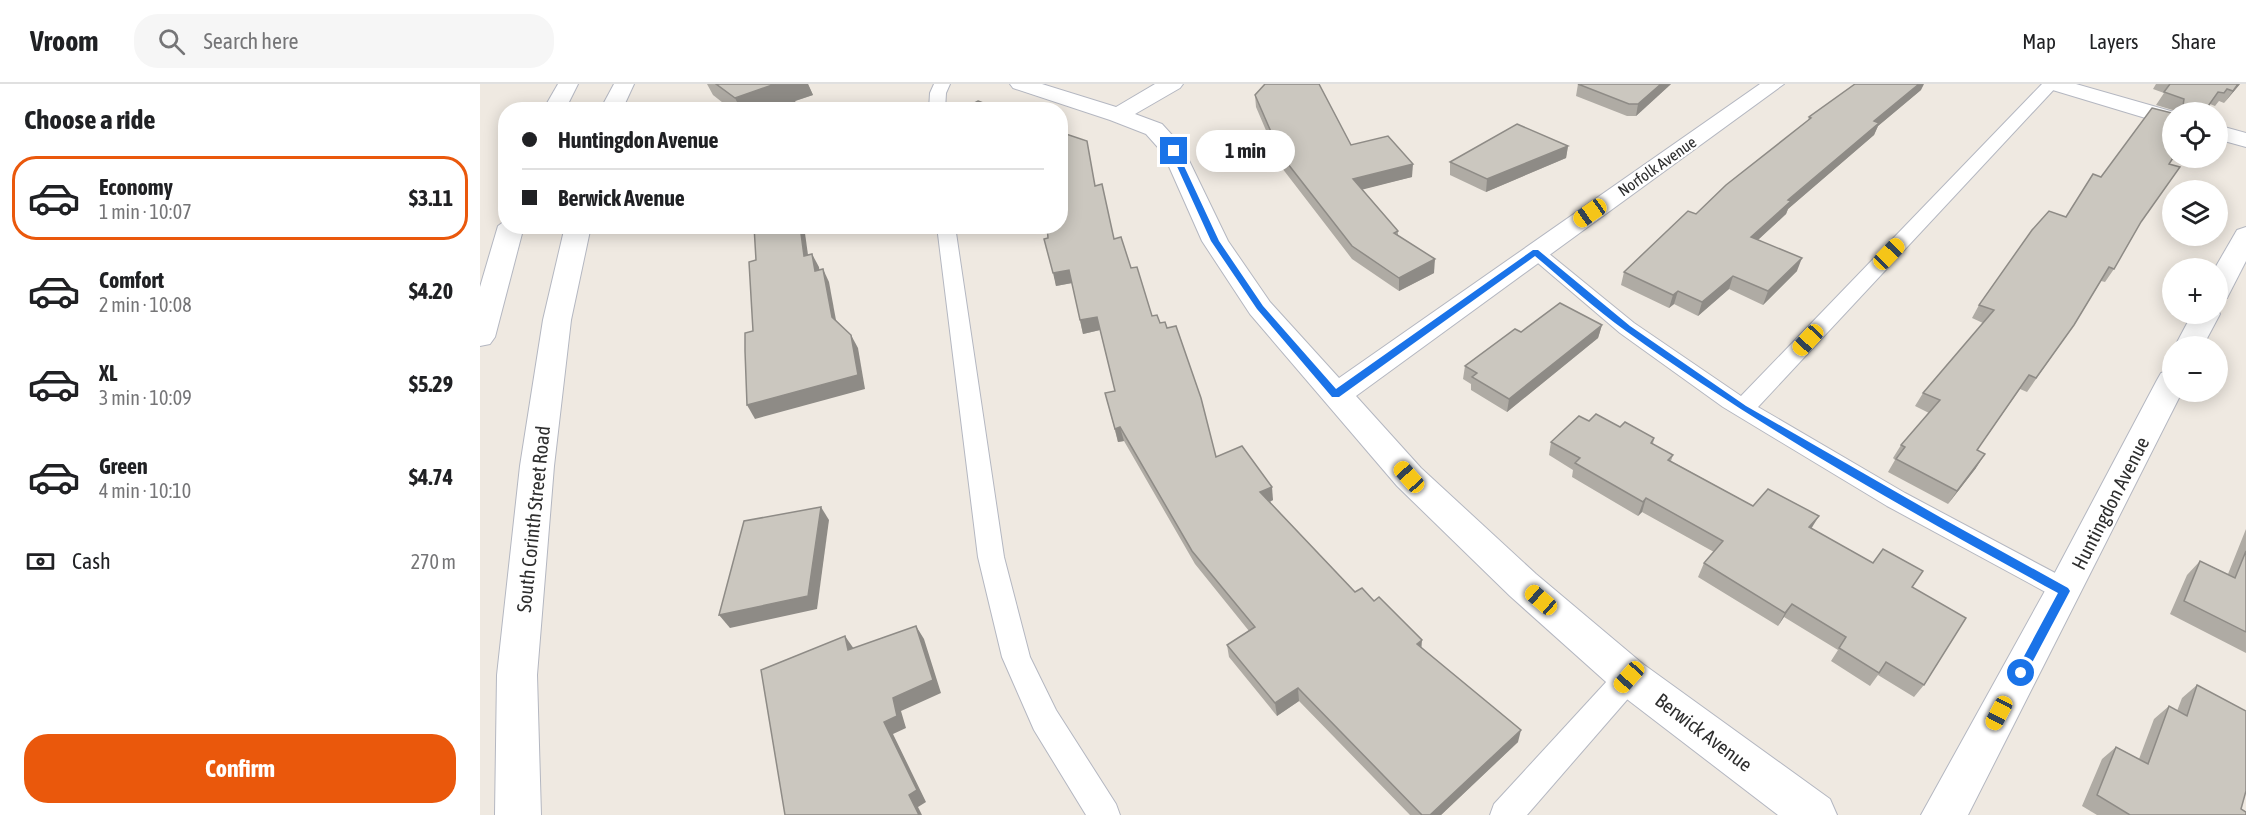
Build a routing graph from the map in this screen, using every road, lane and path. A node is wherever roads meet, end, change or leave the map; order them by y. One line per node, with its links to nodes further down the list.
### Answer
1 (567, 84): 8 (street)
2 (624, 84): 9 (street)
3 (942, 84): 10 (lane)
4 (1020, 84): 11 (street, Berwick Avenue)
5 (1173, 84): 11 (street)
6 (1774, 84): 19 (street, Norfolk Avenue)
7 (2052, 84): 12 (street); 24 (lane)
8 (558, 102)
9 (615, 102)
10 (937, 102)
11 (1118, 115): 22 (street, Berwick Avenue)
12 (2162, 115)
13 (2228, 135): 14 (street)
14 (2246, 140)
15 (509, 234): 21 (street)
16 (576, 234): 27 (street, South Corinth Street Road)
17 (946, 234): 28 (lane)
18 (2246, 235): 20 (street)
19 (1535, 252): 22 (street, Norfolk Avenue); 24 (lane)
20 (2228, 270)
21 (480, 337)
22 (1335, 394): 26 (street, Berwick Avenue)
23 (2162, 400): 25 (street, Huntingdon Avenue)
24 (1743, 408): 25 (lane)
25 (2064, 591): 31 (street, Huntingdon Avenue)
26 (1629, 677): 29 (lane); 30 (street, Berwick Avenue)
27 (518, 815)
28 (1104, 815)
29 (1506, 815)
30 (1814, 815)
31 (1944, 815)

